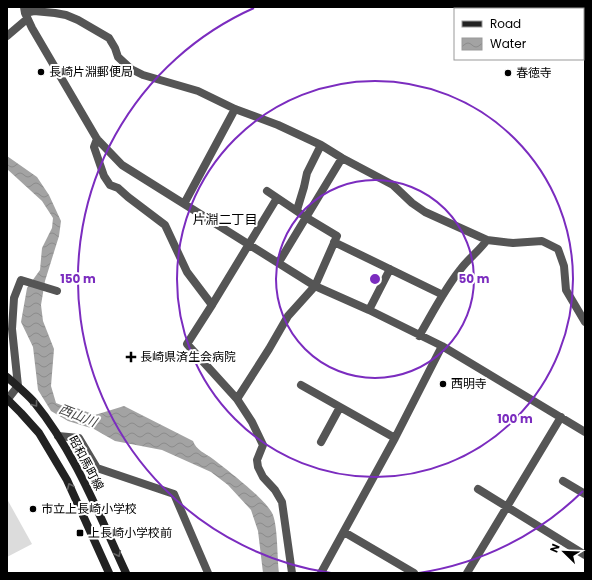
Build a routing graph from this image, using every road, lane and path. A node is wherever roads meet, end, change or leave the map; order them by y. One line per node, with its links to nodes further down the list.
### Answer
1 (25, 13): 2 (street); 3 (street); 4 (street)
2 (7, 36)
3 (235, 109): 5 (street); 9 (street)
4 (97, 139): 9 (street); 20 (street)
5 (321, 145): 6 (street); 10 (street)
6 (342, 158): 11 (street); 12 (street)
7 (267, 191): 8 (street)
8 (277, 198): 10 (street); 14 (street)
9 (184, 204): 14 (street)
10 (297, 210): 11 (street)
11 (307, 218): 13 (street); 15 (street)
12 (487, 240): 19 (street); 22 (street)
13 (334, 242): 16 (street); 17 (street)
14 (250, 244): 15 (street); 20 (street)
15 (279, 262): 17 (street)
16 (390, 268): 19 (street); 21 (street)
17 (315, 286): 21 (street); 28 (street)
18 (57, 291): 27 (street)
19 (443, 296): 23 (street)
20 (212, 305): 28 (street)
21 (369, 310): 23 (street)
22 (585, 322)
23 (420, 336): 24 (street)
24 (442, 346): 31 (street); 34 (street)
25 (7, 377): 27 (main road, 昭和馬町線)
26 (301, 385): 30 (street)
27 (18, 386): 29 (street); 33 (main road, 昭和馬町線, one-way to 33)
28 (237, 399): 45 (street)
29 (7, 400): 42 (main road, 昭和馬町線, one-way to 29)
30 (340, 407): 34 (street); 35 (street)
31 (561, 417): 32 (street); 39 (street)
32 (585, 432)
33 (58, 436): 43 (main road, 昭和馬町線, one-way to 43); 44 (street)
34 (395, 438): 40 (street)
35 (321, 442)
36 (563, 481): 38 (street)
37 (478, 488): 39 (street)
38 (585, 494)
39 (508, 507): 41 (street); 48 (street)
40 (344, 532): 46 (street); 47 (street)
41 (585, 555)
42 (109, 573)
43 (126, 573)
44 (208, 573)
45 (292, 573)
46 (321, 573)
47 (414, 573)
48 (467, 573)

